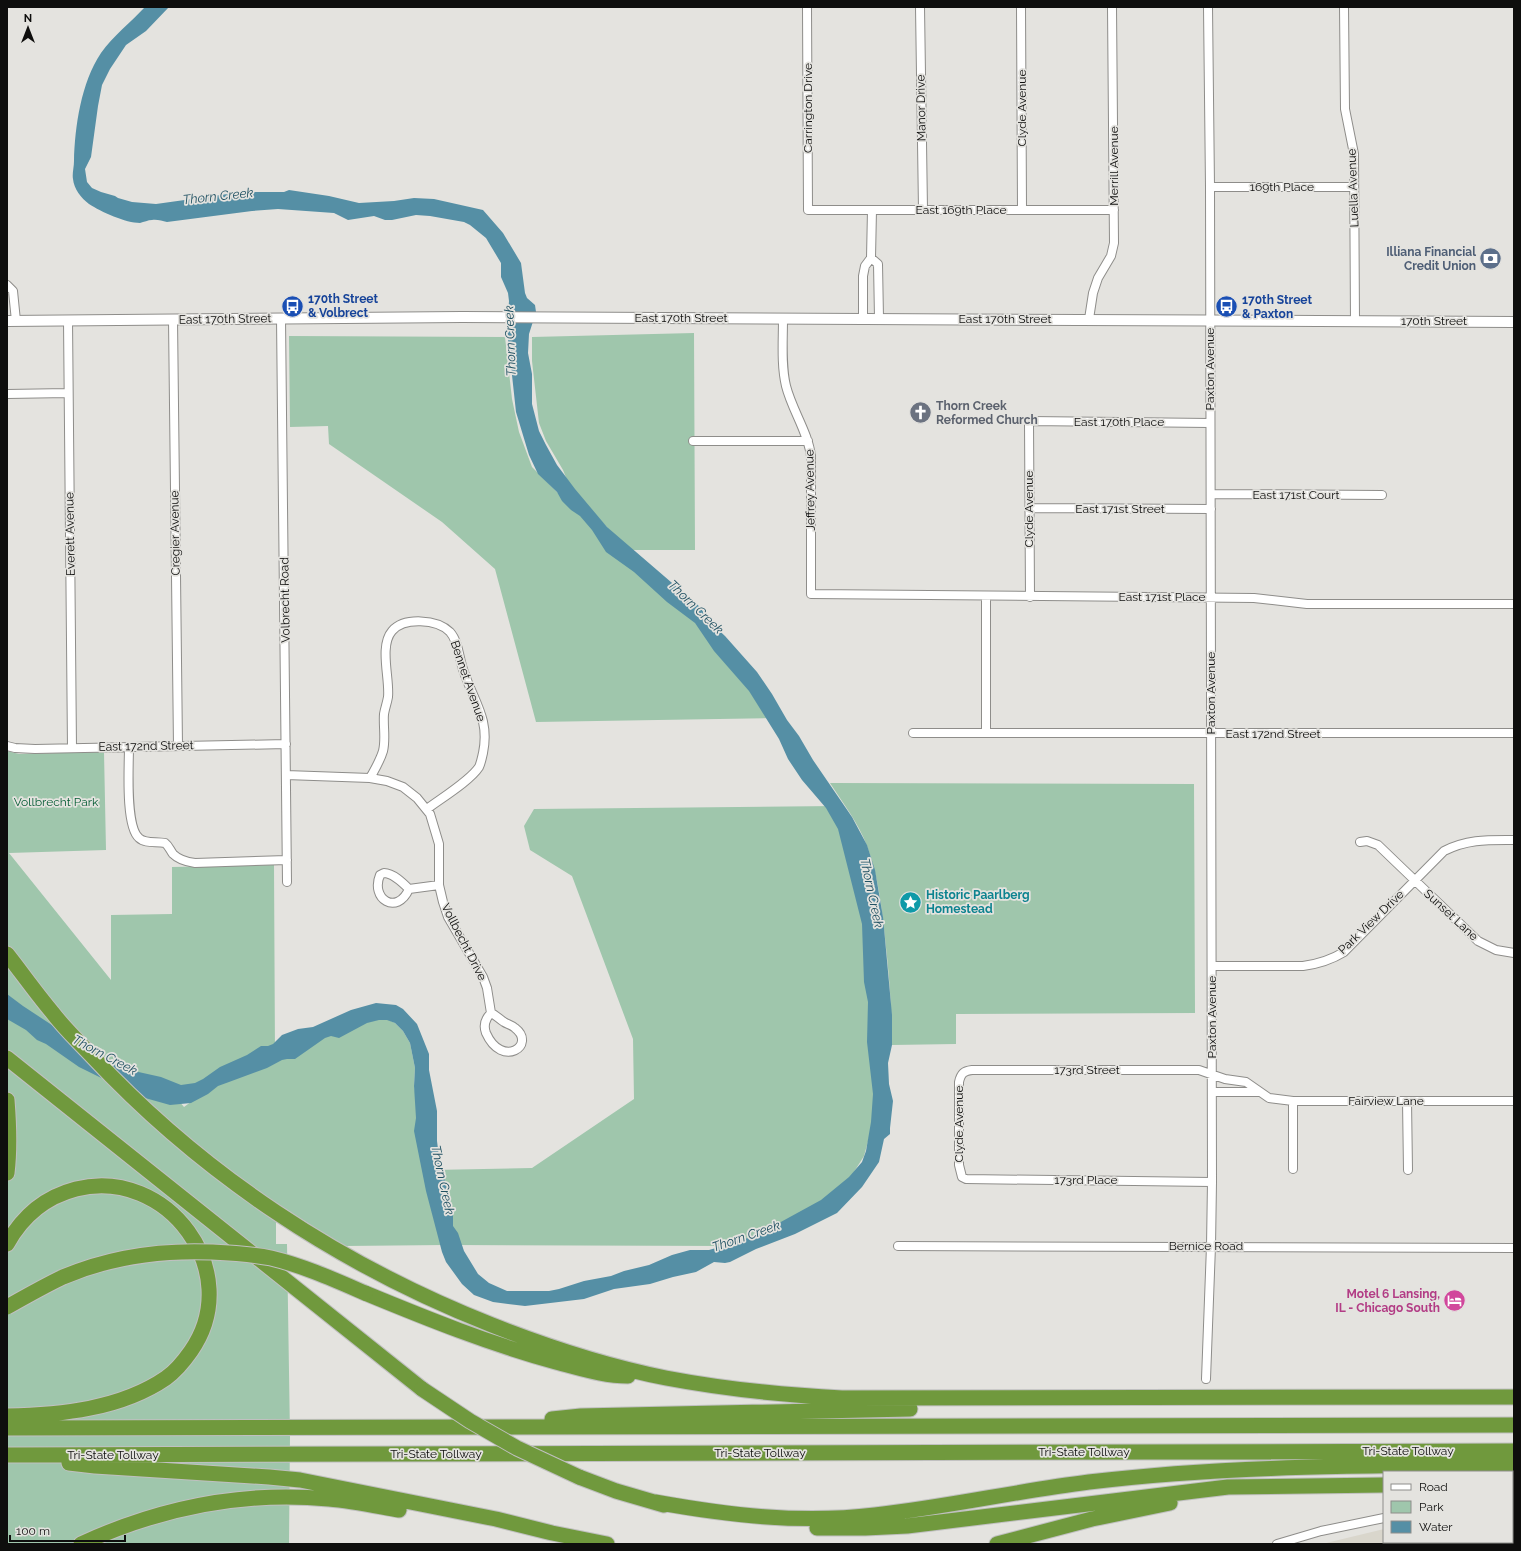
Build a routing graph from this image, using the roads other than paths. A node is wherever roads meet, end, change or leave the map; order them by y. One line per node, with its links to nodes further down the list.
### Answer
1 (807, 7): 9 (street, Carrington Drive)
2 (920, 7): 11 (street, Manor Drive)
3 (1021, 7): 12 (street, Clyde Avenue)
4 (1112, 7): 13 (street, Merrill Avenue)
5 (1208, 7): 7 (street, Paxton Avenue)
6 (1344, 7): 8 (street, Luella Avenue)
7 (1210, 187): 8 (street, 169th Place); 23 (street, Paxton Avenue)
8 (1354, 187): 25 (street, Luella Avenue)
9 (808, 210): 10 (street, East 169th Place)
10 (872, 210): 11 (street, East 169th Place); 14 (street)
11 (923, 210): 12 (street, East 169th Place)
12 (1022, 210): 13 (street, East 169th Place)
13 (1114, 210): 21 (street, Merrill Avenue)
14 (871, 258): 18 (street); 19 (street)
15 (7, 285): 24 (street)
16 (281, 318): 17 (street, East 170th Street); 20 (street, East 170th Street); 46 (street, Volbrecht Road)
17 (783, 318): 18 (street, East 170th Street); 32 (street, Jeffrey Avenue)
18 (863, 318): 19 (street, East 170th Street)
19 (879, 318): 21 (street, East 170th Street)
20 (173, 319): 22 (street, East 170th Street); 48 (street, Cregier Avenue)
21 (1089, 319): 23 (street, East 170th Street)
22 (68, 320): 24 (street, East 170th Street); 27 (street, Everett Avenue)
23 (1210, 320): 25 (street, East 170th Street); 30 (street, Paxton Avenue)
24 (12, 321)
25 (1355, 321): 26 (street, 170th Street)
26 (1514, 322)
27 (68, 393): 28 (street); 50 (street, Everett Avenue)
28 (7, 394)
29 (1029, 422): 30 (street, East 170th Place); 35 (street, Clyde Avenue)
30 (1210, 423): 33 (street, Paxton Avenue)
31 (693, 441): 32 (street)
32 (808, 441): 37 (street, Jeffrey Avenue)
33 (1210, 494): 34 (street, East 171st Court); 36 (street, Paxton Avenue)
34 (1382, 495)
35 (1029, 508): 36 (street, East 171st Street); 39 (street, Clyde Avenue)
36 (1210, 509): 40 (street, Paxton Avenue)
37 (811, 594): 38 (street, East 171st Place)
38 (986, 596): 39 (street, East 171st Place); 43 (street)
39 (1030, 597): 40 (street, East 171st Place)
40 (1211, 597): 41 (street, East 171st Place); 45 (street, Paxton Avenue)
41 (1514, 604)
42 (913, 733): 43 (street, East 172nd Street)
43 (986, 733): 45 (street, East 172nd Street)
44 (1514, 733): 45 (street, East 172nd Street)
45 (1210, 734): 63 (street, Paxton Avenue)
46 (286, 744): 48 (street, East 172nd Street); 51 (street, Volbrecht Road)
47 (7, 746): 50 (street, East 172nd Street)
48 (178, 746): 49 (street, East 172nd Street)
49 (128, 747): 50 (street, East 172nd Street); 56 (street)
50 (72, 748)
51 (286, 775): 52 (street, Vollbecht Drive); 56 (street, Volbrecht Road)
52 (370, 778): 53 (street, Vollbecht Drive); 53 (street, Bennet Avenue)
53 (427, 809): 59 (street, Vollbecht Drive)
54 (1514, 840): 57 (street, Park View Drive)
55 (1360, 842): 57 (street, Sunset Lane)
56 (287, 860): 58 (street, Volbrecht Road)
57 (1414, 879): 61 (street, Sunset Lane); 63 (street, Park View Drive)
58 (287, 882)
59 (439, 885): 60 (street); 64 (street, Vollbecht Drive)
60 (410, 889)
61 (1514, 952)
62 (7, 954): 84 (highway)
63 (1212, 966): 67 (street, Paxton Avenue)
64 (491, 1013): 64 (street, Vollbecht Drive)
65 (7, 1058): 99 (highway, bridge)
66 (963, 1072): 67 (street, 173rd Street); 77 (street, Clyde Avenue)
67 (1212, 1074): 68 (street, Paxton Avenue); 69 (street, Fairview Lane)
68 (1212, 1092): 69 (street, Fairview Lane); 78 (street, Paxton Avenue)
69 (1259, 1092): 71 (street, Fairview Lane)
70 (7, 1100): 76 (highway)
71 (1292, 1100): 72 (street, Fairview Lane); 74 (street)
72 (1408, 1100): 73 (street, Fairview Lane); 75 (street)
73 (1514, 1101)
74 (1293, 1169)
75 (1408, 1170)
76 (7, 1173)
77 (962, 1177): 78 (street, 173rd Place)
78 (1212, 1182): 81 (street, Paxton Avenue)
79 (7, 1244): 90 (highway)
80 (898, 1246): 81 (street, Bernice Road)
81 (1211, 1246): 82 (street, Bernice Road); 85 (street, Paxton Avenue)
82 (1514, 1248)
83 (7, 1307): 84 (highway, bridge)
84 (664, 1378): 88 (highway)
85 (1206, 1379)
86 (1514, 1396): 87 (highway)
87 (1437, 1397): 88 (highway); 89 (highway)
88 (1050, 1398): 93 (highway)
89 (1514, 1401)
90 (7, 1416)
91 (1514, 1425): 93 (highway)
92 (7, 1428): 93 (highway)
93 (455, 1428)
94 (1514, 1451): 95 (highway, Tri-State Tollway)
95 (7, 1455): 101 (highway)
96 (1514, 1464): 99 (highway)
97 (1324, 1485): 98 (highway); 99 (highway); 104 (highway)
98 (1383, 1485)
99 (654, 1502)
100 (1383, 1518): 105 (street)
101 (552, 1533): 102 (highway); 103 (highway)
102 (81, 1544)
103 (607, 1544)
104 (997, 1544)
105 (1277, 1544)

